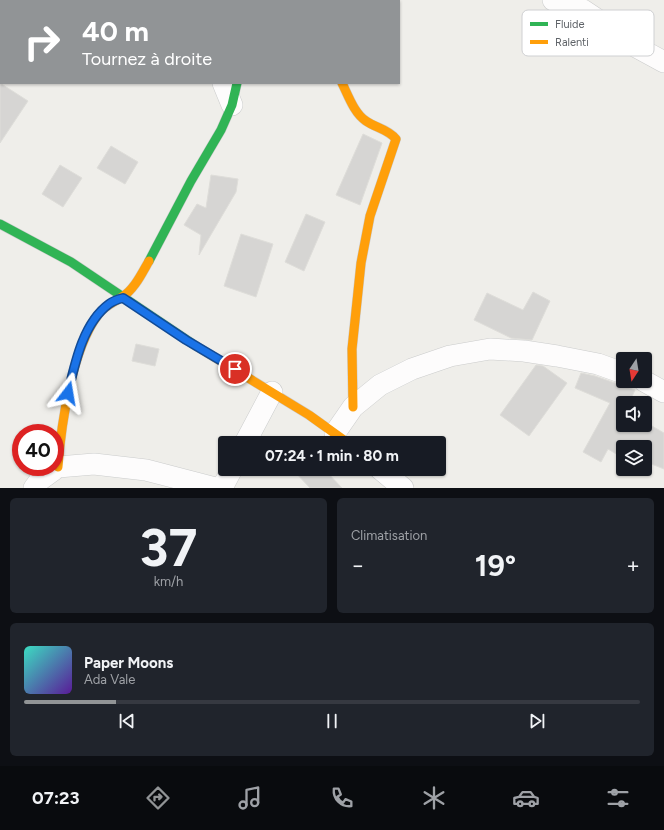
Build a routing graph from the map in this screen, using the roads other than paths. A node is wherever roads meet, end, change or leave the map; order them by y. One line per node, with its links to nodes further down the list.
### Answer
1 (553, 0): 2 (street)
2 (583, 10)
3 (653, 56): 4 (street)
4 (664, 62)
5 (223, 84): 8 (street)
6 (237, 84): 8 (street)
7 (343, 84): 15 (street)
8 (232, 105): 10 (street)
9 (0, 224): 10 (street)
10 (123, 298): 13 (street); 16 (street)
11 (616, 370): 15 (street)
12 (652, 385): 14 (street)
13 (272, 392): 17 (street); 18 (street)
14 (664, 392)
15 (353, 407): 19 (street)
16 (62, 424)
17 (249, 436)
18 (338, 436)
19 (342, 436)
20 (64, 466): 25 (street)
21 (46, 476): 24 (street)
22 (228, 476): 26 (street)
23 (388, 476): 27 (street)
24 (34, 488)
25 (215, 488)
26 (222, 488)
27 (403, 488)

